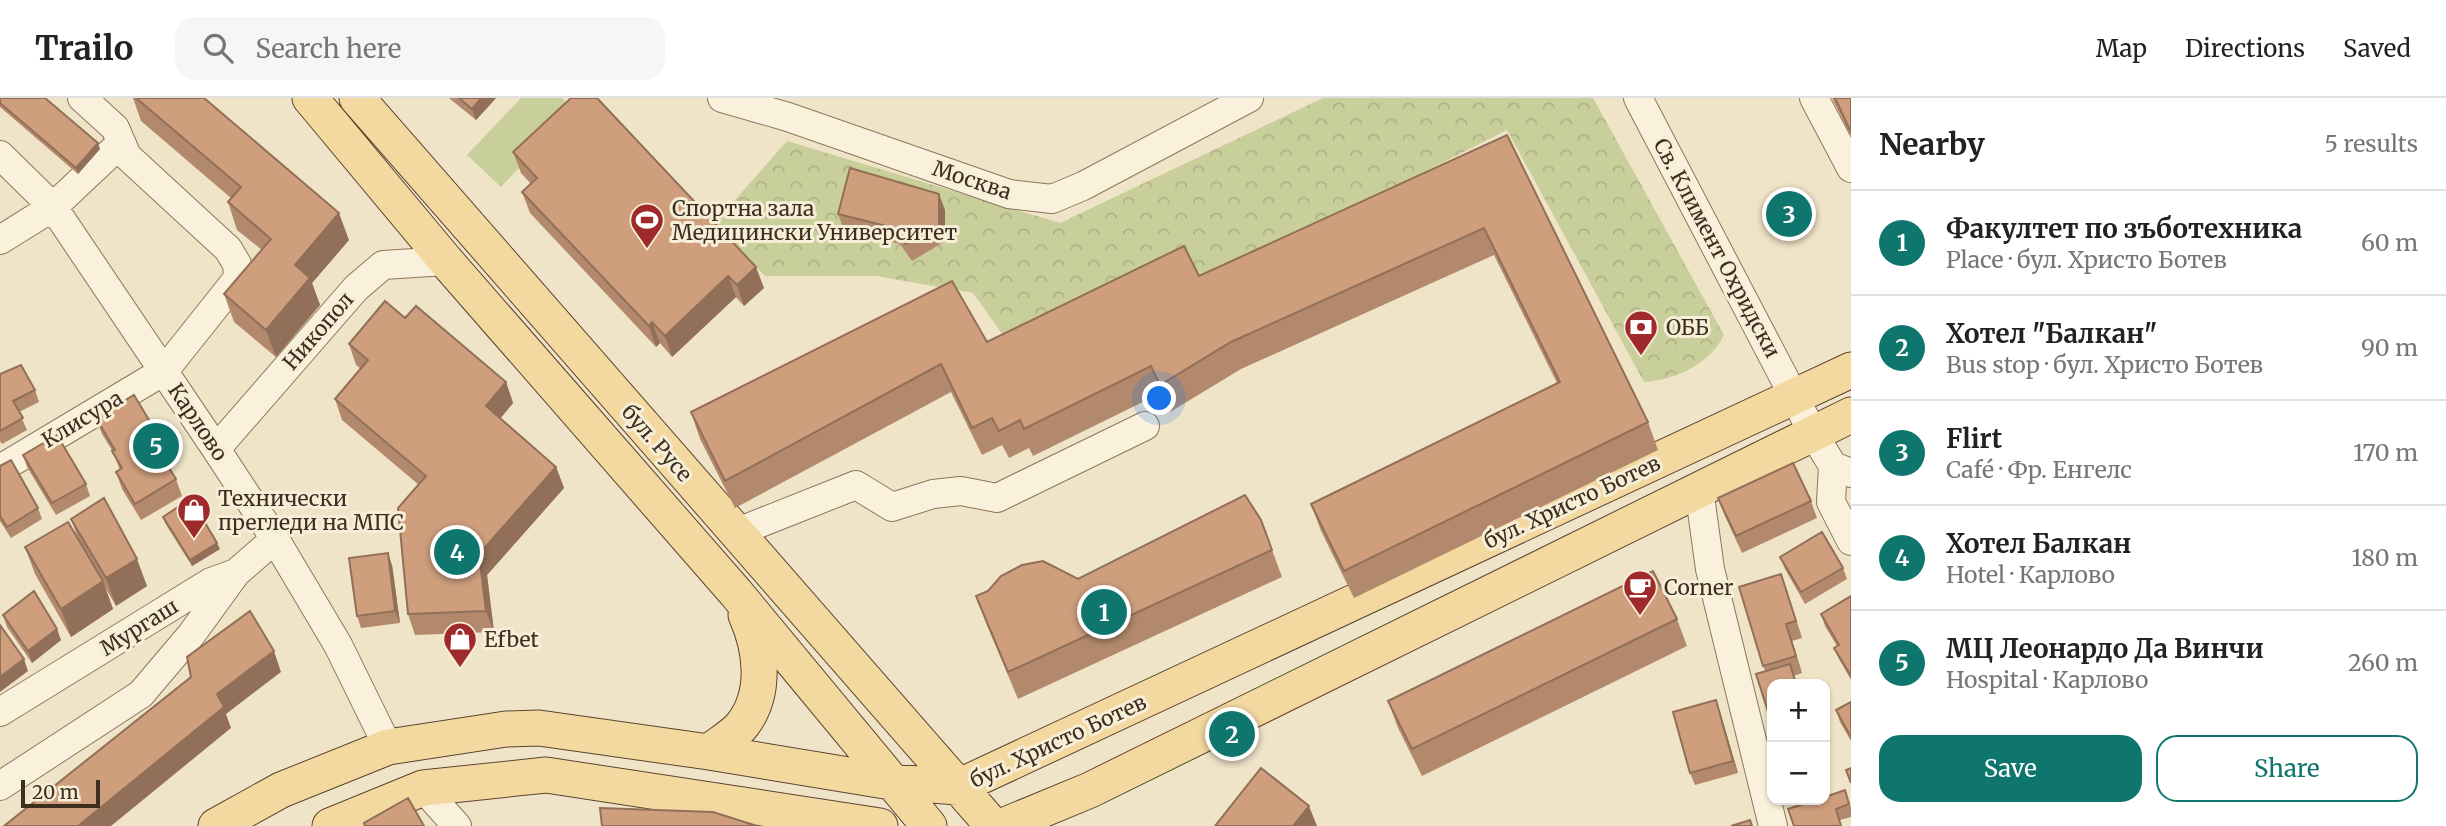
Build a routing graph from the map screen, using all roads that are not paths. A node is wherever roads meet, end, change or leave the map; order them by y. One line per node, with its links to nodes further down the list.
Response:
1 (82, 98): 9 (street)
2 (310, 98): 14 (main road, бул. Русе)
3 (357, 98): 25 (main road, бул. Русе)
4 (722, 98): 8 (street, Москва)
5 (1638, 98): 17 (street, Св. Климент Охридски)
6 (1814, 98): 11 (street)
7 (1241, 100): 8 (street, Москва)
8 (797, 107)
9 (121, 143): 12 (street); 16 (street)
10 (0, 155): 12 (street, Карлово)
11 (1851, 168)
12 (53, 206): 13 (street); 16 (street, Карлово)
13 (0, 240)
14 (446, 261): 21 (street, Никопол); 29 (main road, бул. Русе)
15 (1851, 370): 17 (main road, бул. Христо Ботев)
16 (164, 371): 21 (street, Карлово); 22 (street, Клисура)
17 (1796, 398): 20 (street, Св. Климент Охридски); 35 (main road, бул. Христо Ботев)
18 (1851, 415): 20 (main road, бул. Христо Ботев)
19 (1145, 426): 25 (street)
20 (1814, 435): 23 (street, Св. Климент Охридски); 24 (main road, бул. Христо Ботев)
21 (216, 449): 26 (street, Карлово)
22 (0, 469)
23 (1842, 470): 27 (street)
24 (1699, 489): 37 (main road, бул. Христо Ботев); 46 (street)
25 (735, 533): 35 (main road, бул. Русе)
26 (275, 539): 28 (street, Мургаш); 31 (street, Карлово)
27 (1851, 541)
28 (236, 573): 30 (street, Мургаш); 34 (street)
29 (736, 593): 32 (main road); 33 (main road, бул. Русе)
30 (0, 712)
31 (388, 747): 32 (main road, бул. Христо Ботев); 38 (main road, бул. Христо Ботев)
32 (709, 752): 33 (main road, бул. Христо Ботев)
33 (891, 782): 35 (main road, бул. Христо Ботев); 42 (main road, бул. Русе)
34 (0, 786)
35 (958, 787): 43 (main road, бул. Русе)
36 (423, 788): 39 (main road); 40 (street); 41 (main road)
37 (1090, 790): 44 (main road, бул. Христо Ботев); 45 (main road)
38 (216, 826)
39 (330, 826)
40 (457, 826)
41 (880, 826)
42 (929, 826)
43 (993, 826)
44 (1003, 826)
45 (1059, 826)
46 (1773, 826)

